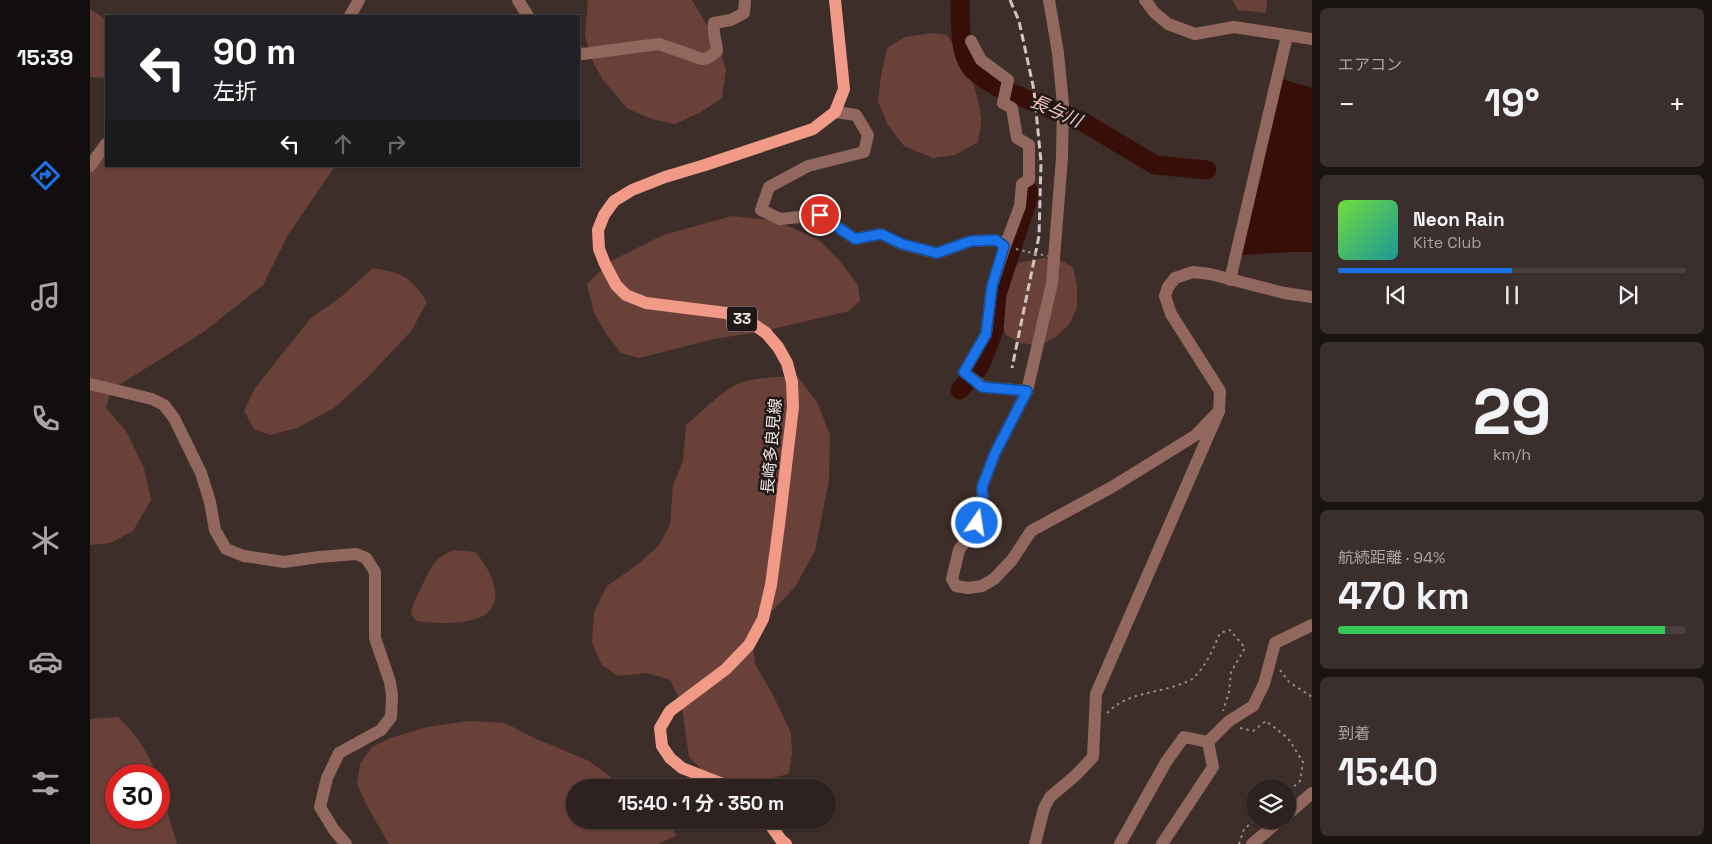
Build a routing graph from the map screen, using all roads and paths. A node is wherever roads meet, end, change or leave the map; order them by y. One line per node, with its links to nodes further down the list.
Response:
1 (359, 0): 7 (street)
2 (518, 0): 8 (street)
3 (745, 0): 12 (street)
4 (835, 0): 13 (main road)
5 (1049, 0): 22 (street)
6 (1145, 0): 9 (street)
7 (351, 15)
8 (527, 15)
9 (1287, 36): 10 (street); 19 (street)
10 (1312, 39)
11 (971, 41): 16 (street)
12 (580, 53)
13 (835, 112): 16 (street); 31 (main road, 長崎多良見線 / 33)
14 (105, 145): 15 (street)
15 (90, 166)
16 (1004, 246): 22 (street)
17 (1020, 250): 18 (path, bridge)
18 (1048, 256)
19 (1230, 280): 20 (street); 23 (street)
20 (1312, 298)
21 (90, 384): 38 (street)
22 (1027, 391): 23 (street)
23 (1220, 411): 28 (street)
24 (1312, 625): 30 (street)
25 (1277, 675): 26 (path)
26 (1312, 698)
27 (1221, 717): 28 (path)
28 (1094, 725): 40 (street)
29 (1239, 728): 32 (path)
30 (1208, 742): 41 (street); 42 (street)
31 (710, 779)
32 (1296, 785)
33 (1312, 793): 34 (street)
34 (1296, 807)
35 (1246, 827): 43 (path)
36 (773, 829): 39 (main road)
37 (1270, 829): 44 (street)
38 (346, 844)
39 (786, 844)
40 (1035, 844)
41 (1120, 844)
42 (1162, 844)
43 (1239, 844)
44 (1252, 844)

